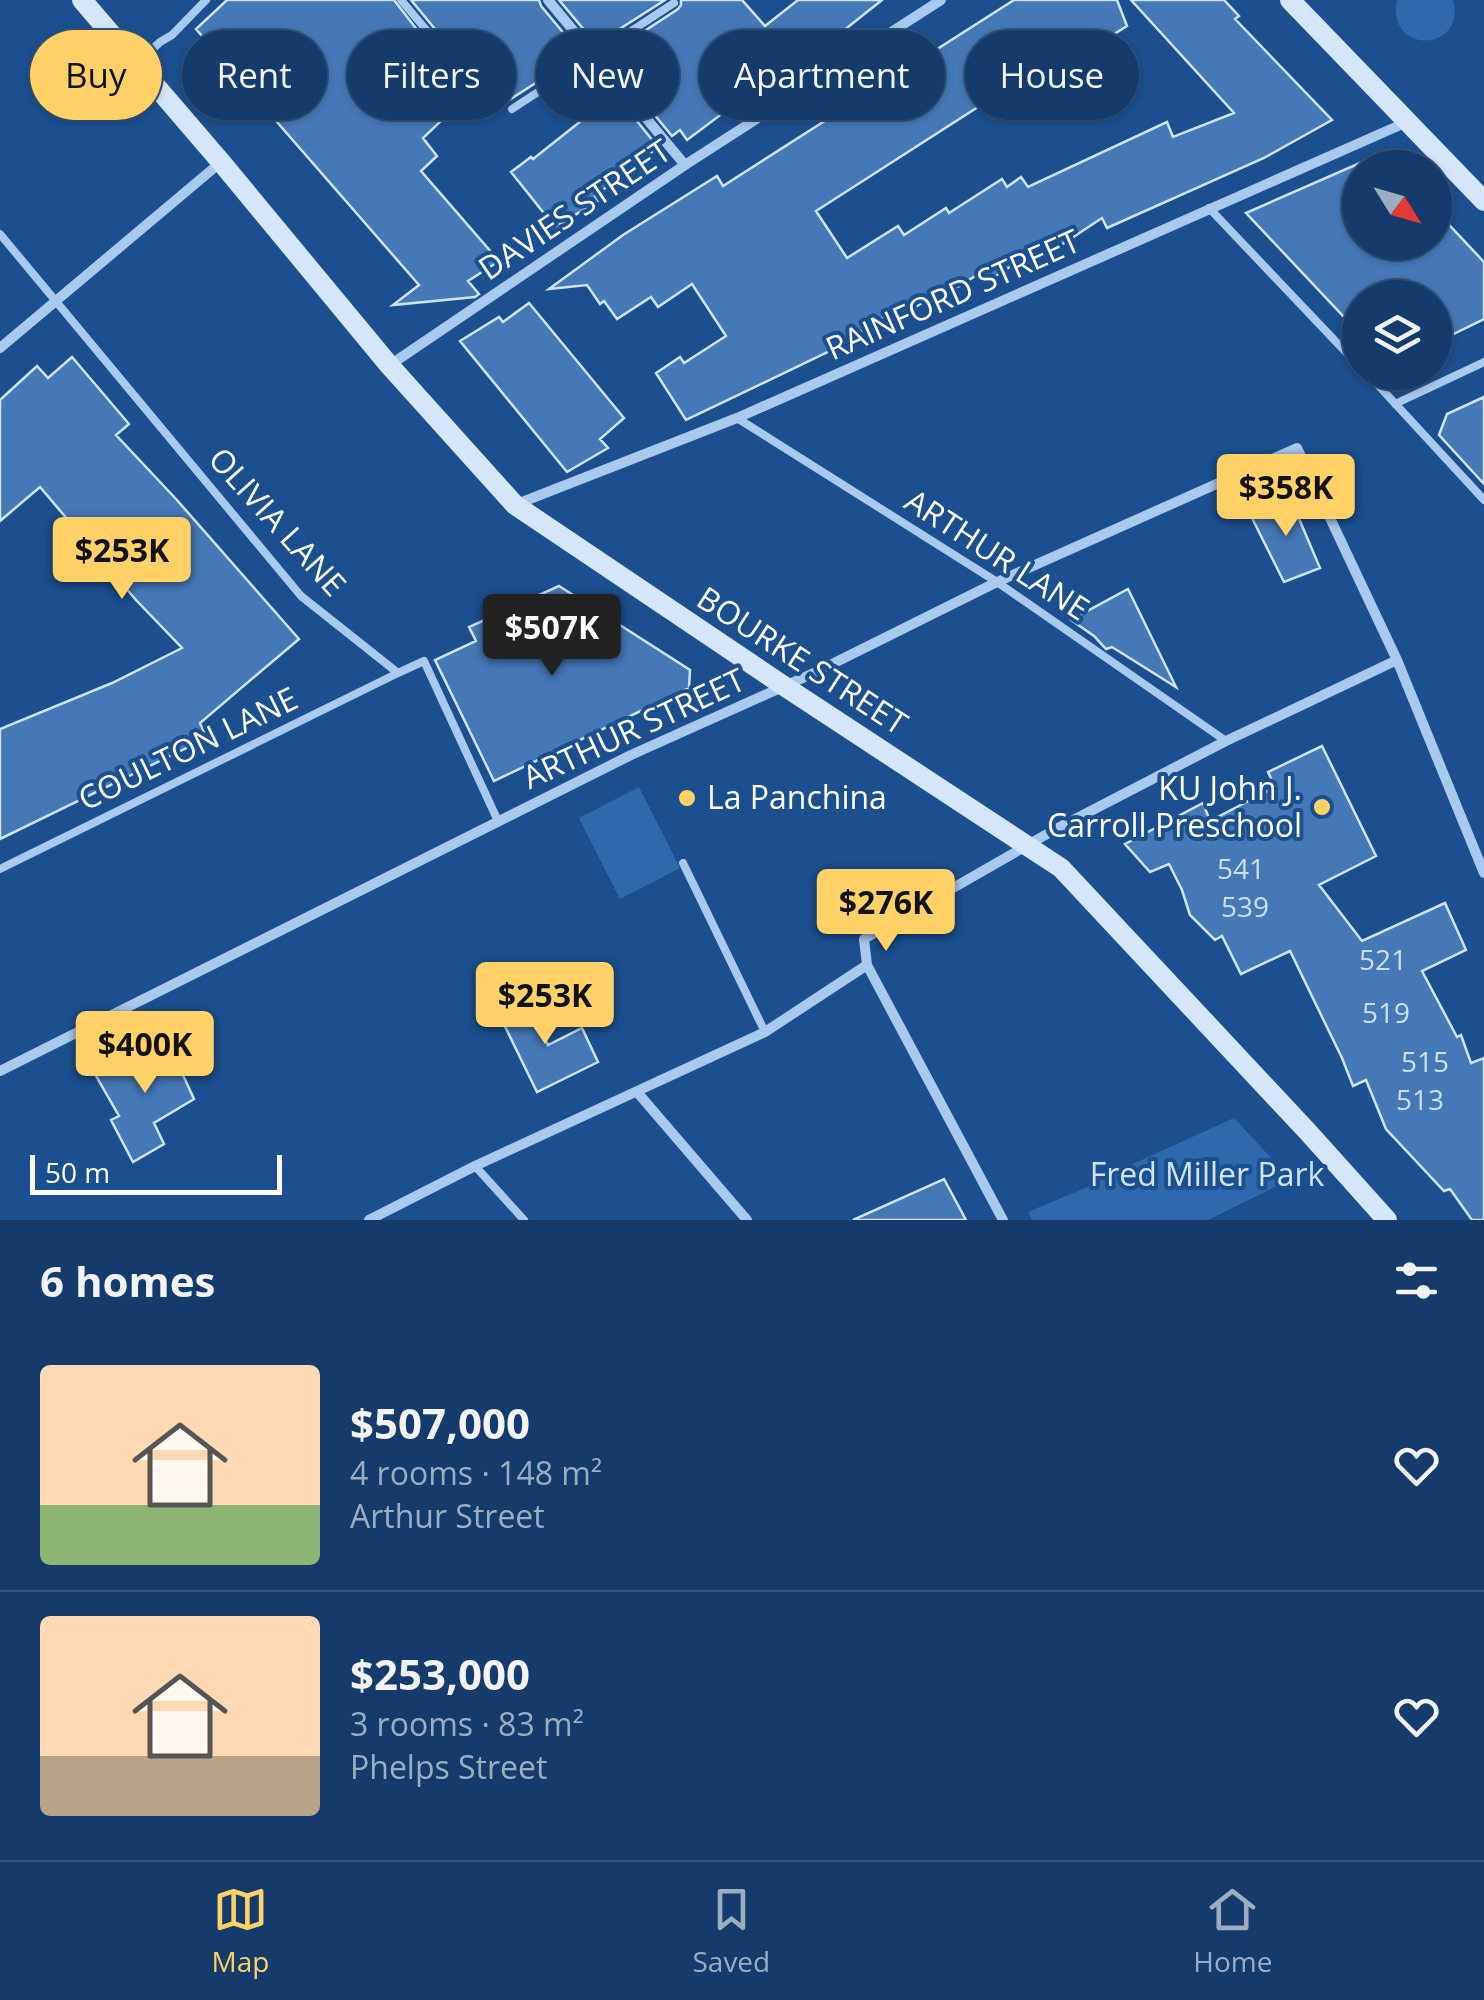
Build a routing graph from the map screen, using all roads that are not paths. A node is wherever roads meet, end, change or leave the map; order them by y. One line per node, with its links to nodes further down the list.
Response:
1 (82, 0): 8 (street, BOURKE STREET)
2 (206, 0): 12 (lane)
3 (401, 0): 9 (lane)
4 (548, 0): 10 (street)
5 (941, 0): 17 (street, DAVIES STREET)
6 (1290, 0): 15 (street)
7 (674, 3): 11 (lane)
8 (108, 30)
9 (426, 30)
10 (573, 30)
11 (632, 30)
12 (162, 41)
13 (162, 93): 16 (street, BOURKE STREET)
14 (648, 120): 17 (street)
15 (1408, 122): 18 (street); 19 (street, RAINFORD STREET)
16 (220, 162): 21 (street); 25 (street, BOURKE STREET)
17 (685, 165): 25 (street, DAVIES STREET)
18 (1484, 201)
19 (1209, 208): 23 (lane); 28 (street, RAINFORD STREET)
20 (0, 234): 21 (lane, OLIVIA LANE)
21 (56, 300): 22 (street); 33 (lane, OLIVIA LANE)
22 (0, 348)
23 (1342, 348)
24 (1484, 362): 27 (lane)
25 (389, 365): 30 (street, BOURKE STREET)
26 (1382, 390): 27 (lane)
27 (1395, 404): 29 (lane)
28 (737, 418): 30 (street, RAINFORD STREET); 31 (lane, ARTHUR LANE)
29 (1484, 500)
30 (515, 506): 34 (street, BOURKE STREET)
31 (996, 582): 32 (street, ARTHUR STREET); 34 (street, ARTHUR STREET); 35 (lane, ARTHUR LANE)
32 (1397, 660): 35 (street); 40 (street)
33 (398, 673): 36 (lane, OLIVIA LANE); 39 (lane, COULTON LANE)
34 (784, 686): 36 (street, ARTHUR STREET); 37 (street, BOURKE STREET)
35 (1226, 740): 37 (street)
36 (498, 821): 43 (street, ARTHUR STREET)
37 (1028, 845): 41 (street); 50 (street, BOURKE STREET)
38 (684, 863): 42 (lane)
39 (0, 870)
40 (1484, 873)
41 (867, 966): 42 (street); 49 (street)
42 (765, 1032): 44 (street)
43 (0, 1071)
44 (637, 1092): 45 (street); 48 (street)
45 (475, 1166): 46 (street); 47 (lane)
46 (370, 1220)
47 (524, 1220)
48 (747, 1220)
49 (1002, 1220)
50 (1387, 1220)

